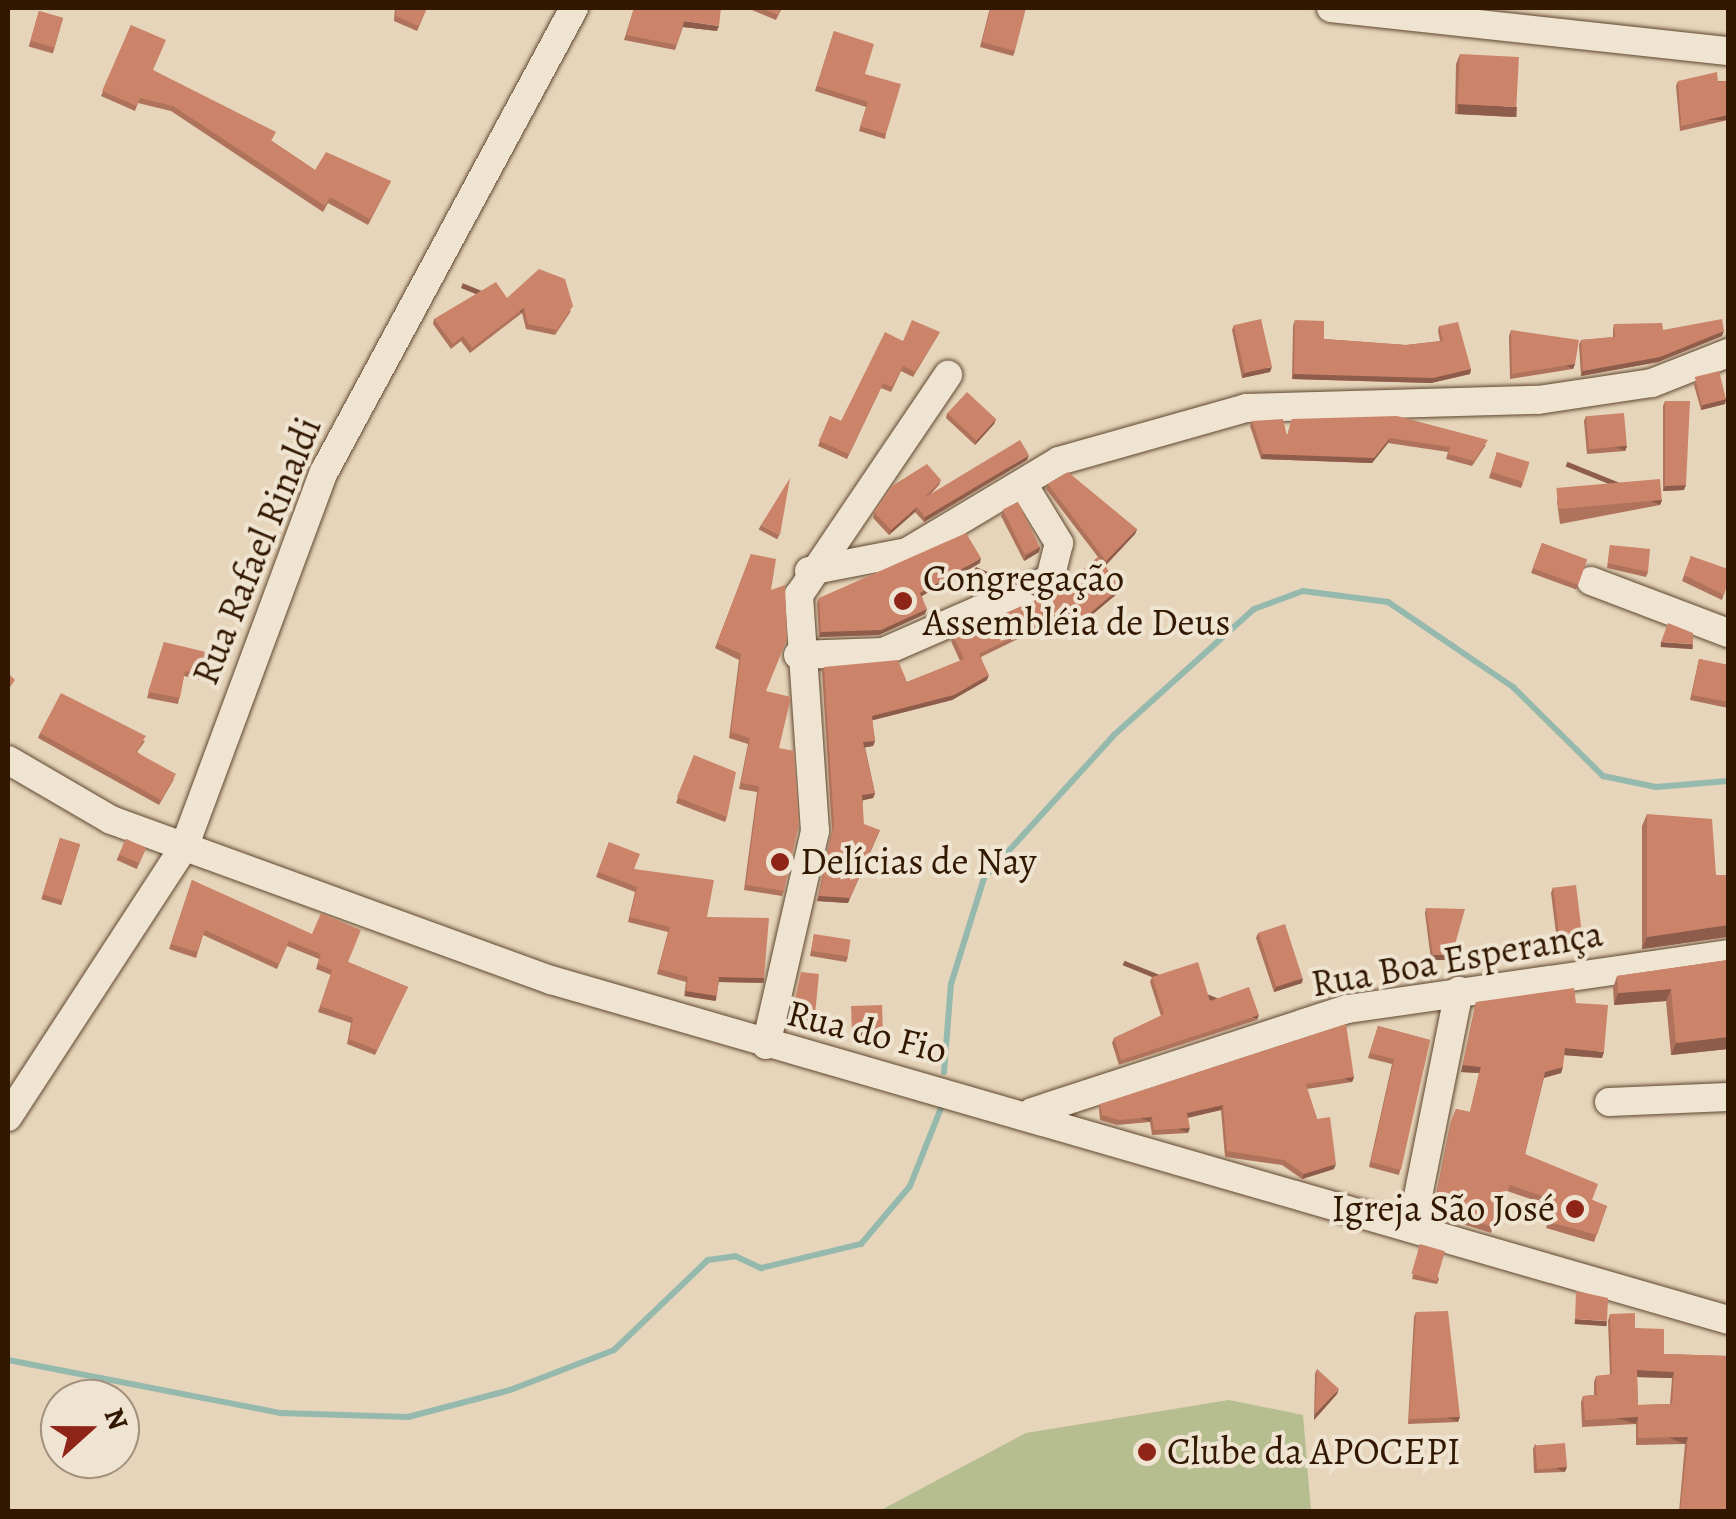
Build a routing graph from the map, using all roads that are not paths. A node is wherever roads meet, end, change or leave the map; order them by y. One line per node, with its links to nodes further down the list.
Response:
1 (574, 8): 12 (street, Rua Rafael Rinaldi)
2 (1331, 8): 3 (street)
3 (1728, 50)
4 (1728, 353): 6 (street)
5 (948, 375): 7 (street)
6 (1023, 484): 7 (street); 10 (street)
7 (809, 571): 10 (street)
8 (1591, 581): 9 (street)
9 (1728, 633)
10 (798, 655): 15 (street)
11 (8, 760): 12 (street, Rua do Fio)
12 (185, 846): 15 (street, Rua do Fio); 19 (street, Rua Rafael Rinaldi)
13 (1728, 954): 14 (street, Rua Boa Esperança)
14 (1459, 991): 18 (street, Rua Boa Esperança); 20 (street)
15 (766, 1045): 18 (street, Rua do Fio)
16 (1728, 1097): 17 (street)
17 (1609, 1102)
18 (1032, 1112): 20 (street, Rua do Fio)
19 (8, 1117)
20 (1412, 1226): 21 (street, Rua do Fio)
21 (1728, 1320)

